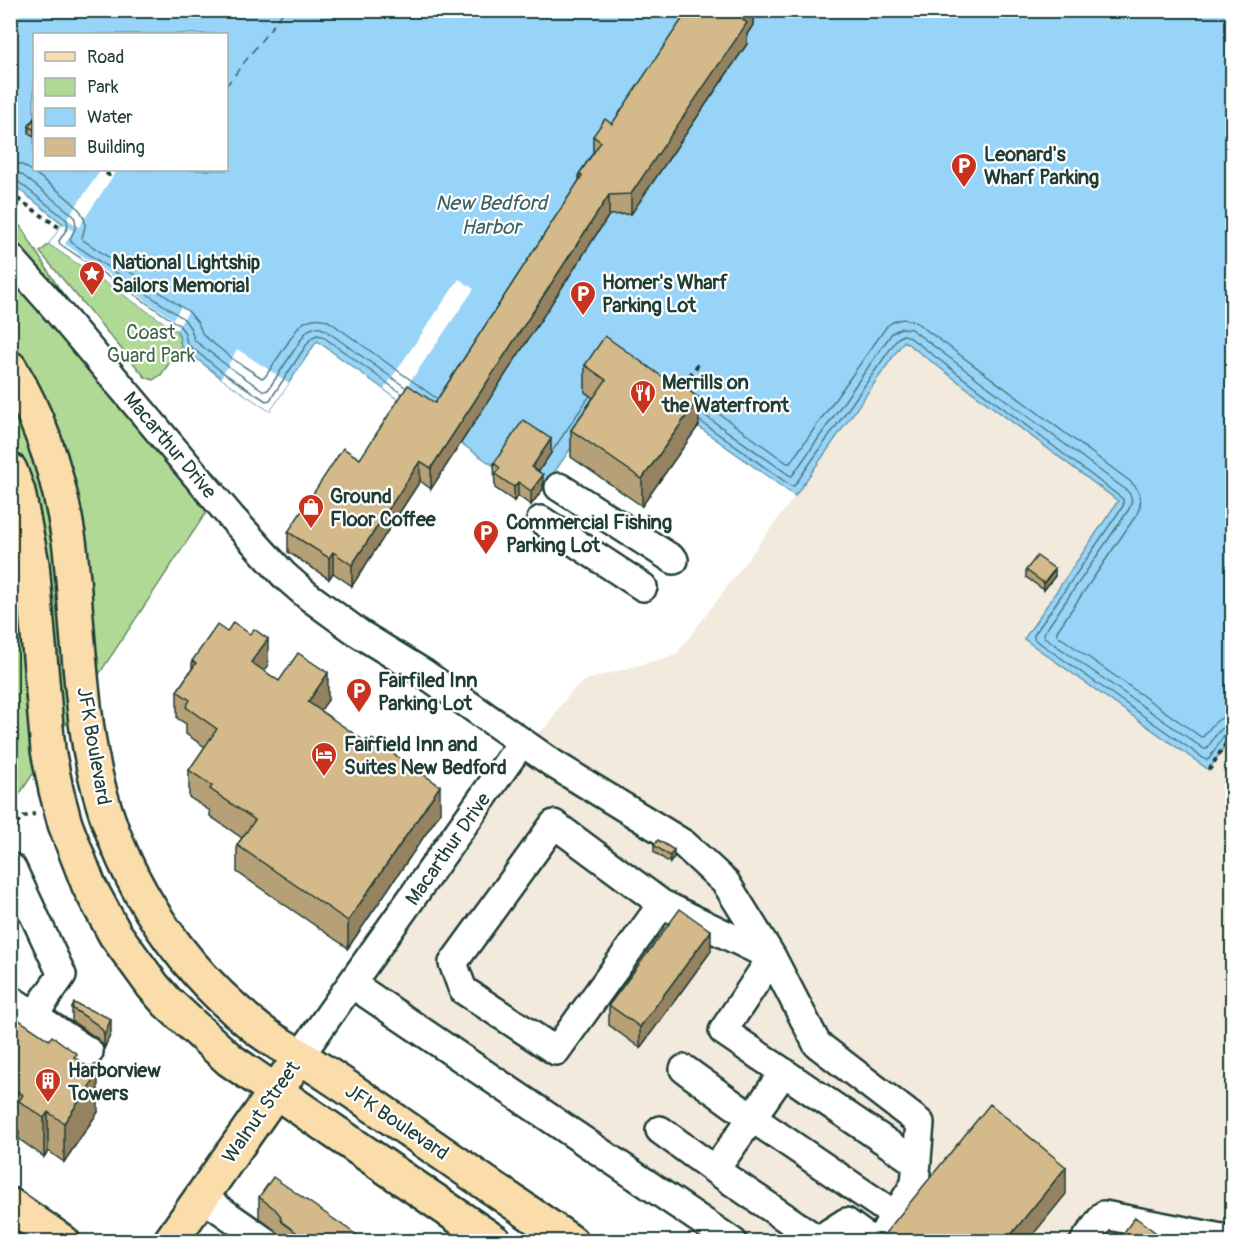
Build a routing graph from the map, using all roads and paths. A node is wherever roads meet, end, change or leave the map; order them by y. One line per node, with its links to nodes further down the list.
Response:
1 (18, 199): 2 (path)
2 (60, 228)
3 (10, 257): 13 (street, Macarthur Drive)
4 (700, 362): 6 (path)
5 (10, 368): 24 (main road, JFK Boulevard)
6 (675, 395)
7 (10, 470): 27 (main road, JFK Boulevard)
8 (559, 487): 10 (street)
9 (541, 520): 11 (street)
10 (674, 560)
11 (643, 588)
12 (1233, 734): 14 (path)
13 (522, 742): 19 (street); 20 (street, Macarthur Drive)
14 (1209, 770)
15 (35, 814): 16 (path)
16 (10, 840)
17 (10, 867): 22 (street)
18 (662, 904): 18 (street); 19 (street)
19 (772, 957): 26 (street); 30 (street)
20 (352, 984): 24 (street, Walnut Street); 40 (street)
21 (10, 999): 22 (street)
22 (34, 1015): 23 (street)
23 (89, 1052)
24 (300, 1056): 27 (main road, Walnut Street); 39 (main road, JFK Boulevard)
25 (684, 1069): 28 (street)
26 (784, 1072): 28 (street); 30 (street)
27 (275, 1092): 32 (main road, Walnut Street); 38 (main road, JFK Boulevard)
28 (752, 1118): 31 (street); 34 (street)
29 (660, 1130): 31 (street)
30 (917, 1163): 34 (street)
31 (715, 1170): 41 (street)
32 (202, 1197): 36 (main road, Walnut Street); 37 (street)
33 (10, 1205): 35 (main road)
34 (896, 1215): 42 (street)
35 (63, 1242)
36 (170, 1242)
37 (266, 1242)
38 (495, 1242)
39 (571, 1242)
40 (733, 1242)
41 (873, 1242)
42 (878, 1242)
43 (1084, 1242): 44 (street)
44 (1232, 1242)

